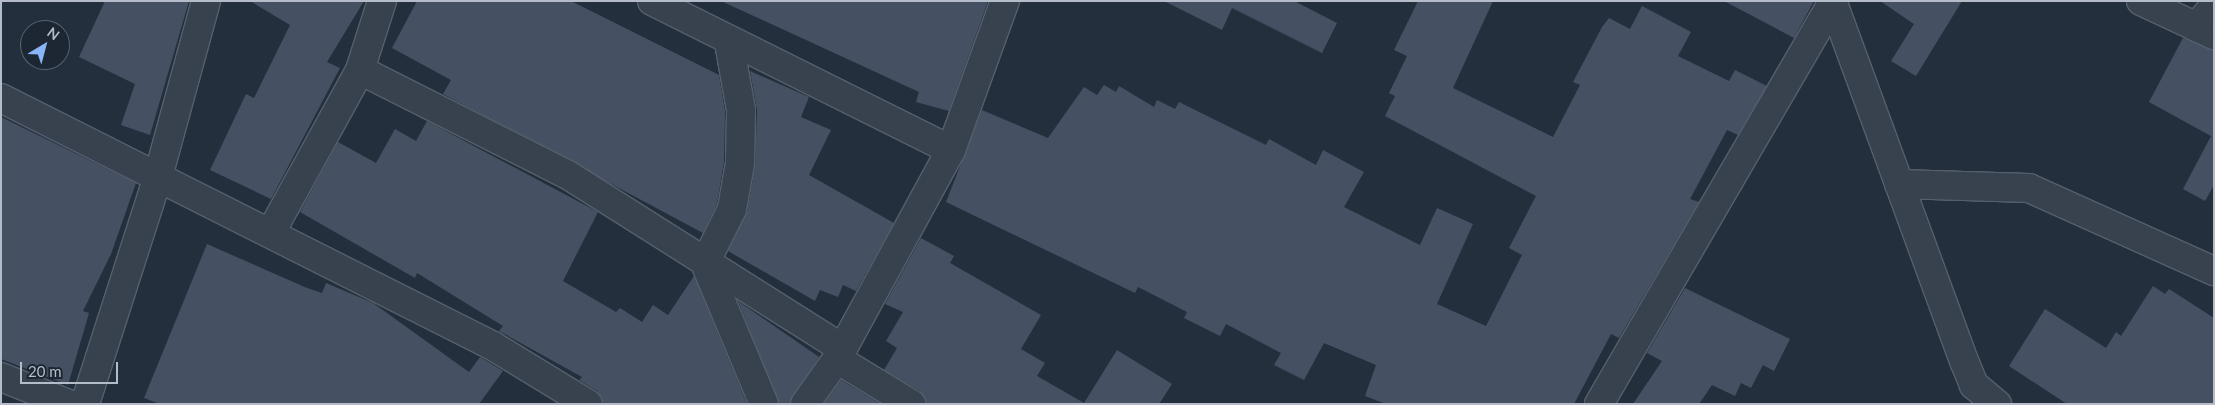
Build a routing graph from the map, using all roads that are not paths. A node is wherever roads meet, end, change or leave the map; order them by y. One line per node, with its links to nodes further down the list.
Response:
1 (206, 1): 13 (street)
2 (382, 1): 10 (street)
3 (652, 1): 9 (street)
4 (1005, 1): 12 (street)
5 (2141, 1): 8 (street)
6 (1833, 2): 14 (street); 27 (street)
7 (2214, 6): 8 (street)
8 (2205, 31)
9 (729, 43): 12 (street); 16 (street)
10 (360, 70): 15 (street); 16 (street)
11 (1, 98): 13 (street)
12 (951, 150): 18 (street)
13 (159, 173): 15 (street); 22 (street)
14 (1899, 184): 17 (street); 20 (street)
15 (271, 232): 23 (street)
16 (705, 263): 18 (street); 24 (street)
17 (2214, 271)
18 (840, 354): 25 (street); 26 (street)
19 (1, 377): 21 (street)
20 (1970, 395): 28 (street)
21 (69, 404)
22 (85, 404)
23 (588, 404)
24 (764, 404)
25 (805, 404)
26 (911, 404)
27 (1599, 404)
28 (1996, 404)

